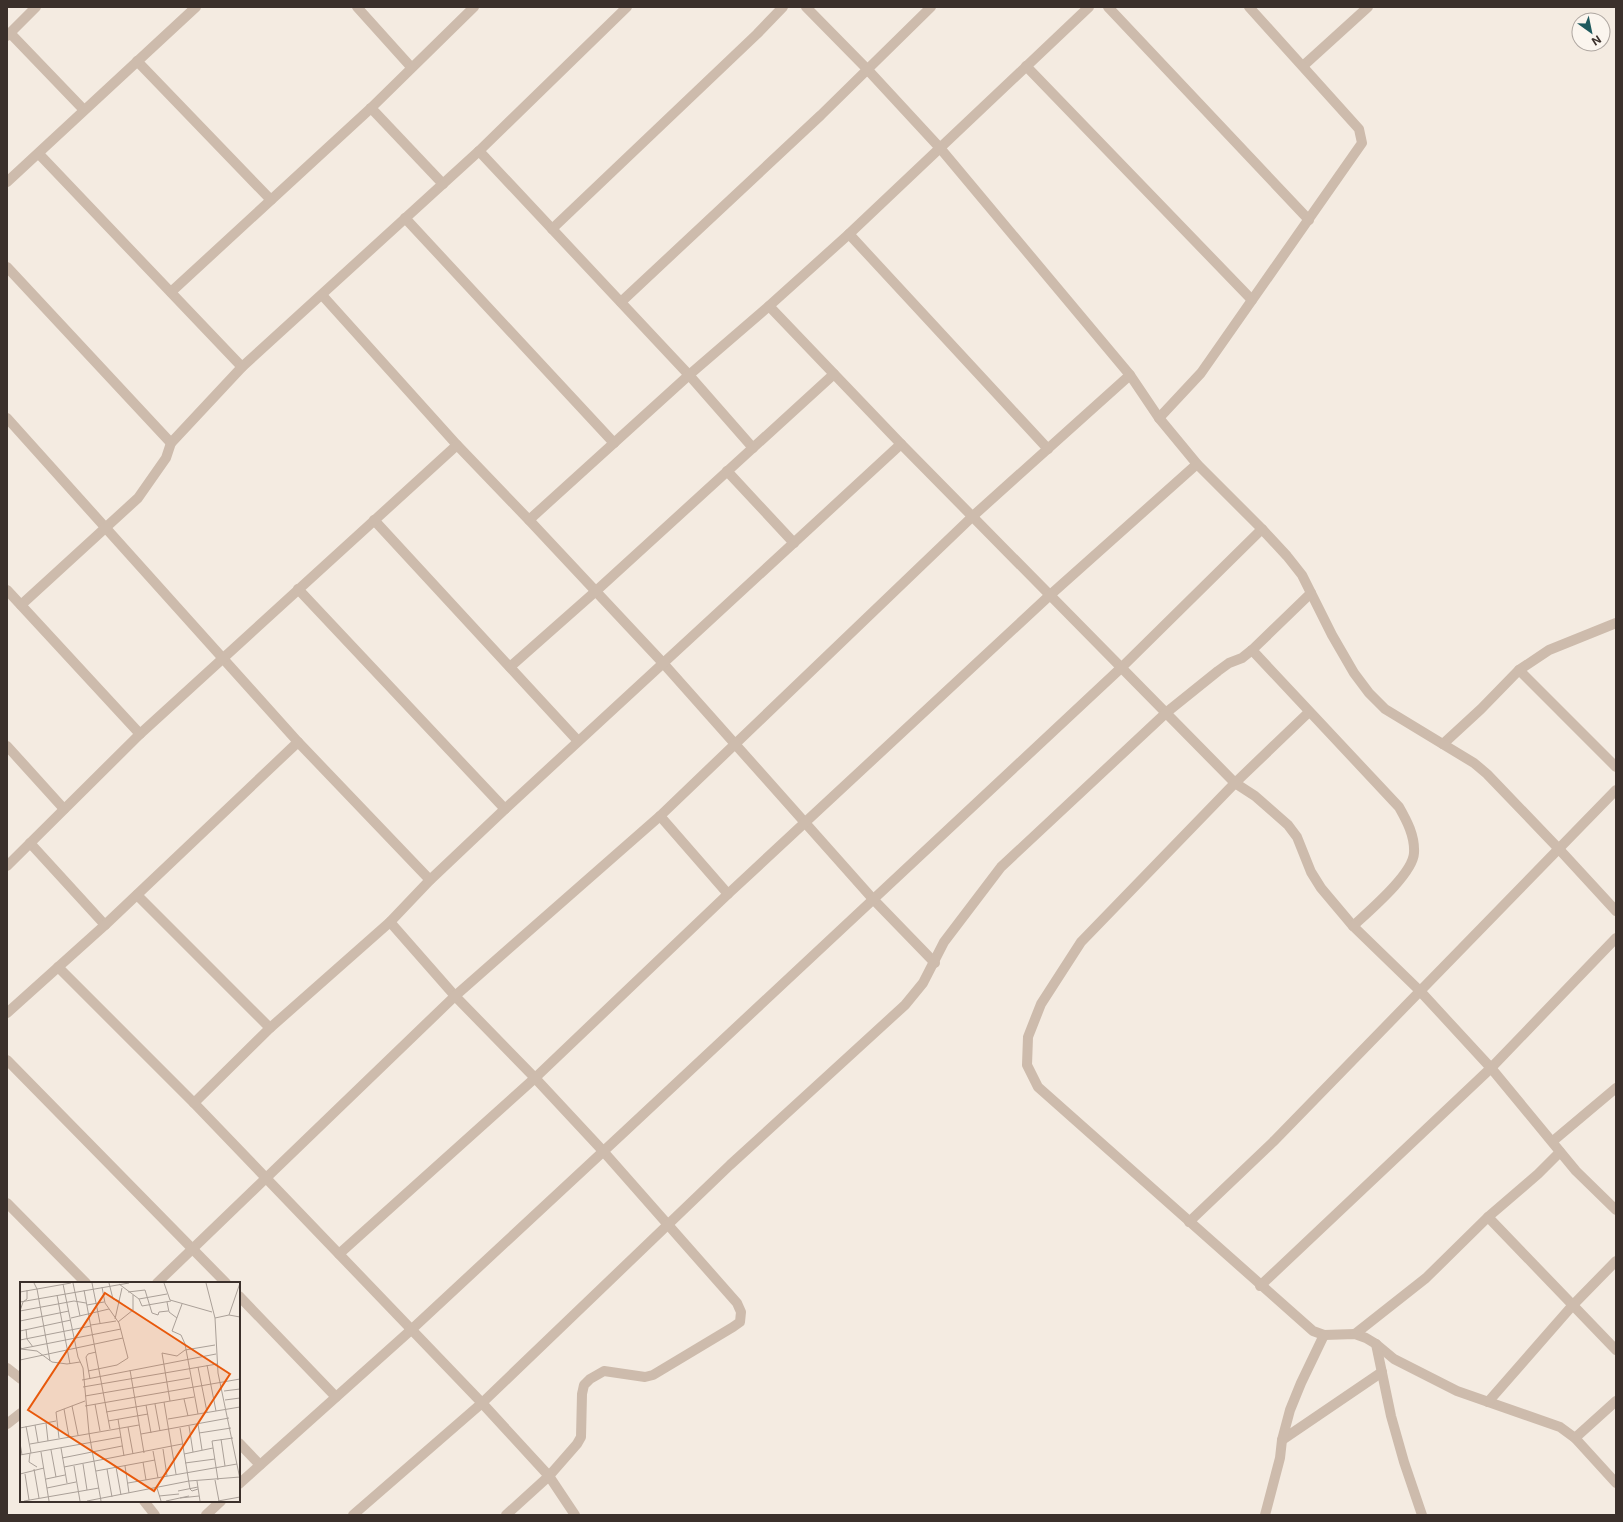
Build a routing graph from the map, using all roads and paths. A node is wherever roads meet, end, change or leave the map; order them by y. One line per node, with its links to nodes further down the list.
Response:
1 (36, 7): 13 (street)
2 (196, 7): 14 (street)
3 (357, 7): 17 (street)
4 (474, 7): 17 (street)
5 (627, 7): 22 (street)
6 (783, 7): 29 (street)
7 (806, 7): 18 (street)
8 (931, 7): 18 (street)
9 (1089, 7): 15 (street)
10 (1108, 7): 28 (street)
11 (1249, 7): 16 (street)
12 (1368, 7): 16 (street)
13 (8, 34): 20 (street)
14 (137, 61): 20 (street); 26 (street)
15 (1026, 66): 21 (street); 34 (street)
16 (1303, 66): 28 (street)
17 (411, 67): 19 (street)
18 (867, 69): 21 (street); 35 (street)
19 (371, 108): 25 (street); 26 (street)
20 (84, 110): 23 (street)
21 (940, 148): 30 (street); 40 (street)
22 (479, 151): 25 (street); 29 (street)
23 (39, 154): 24 (street); 32 (street)
24 (7, 182)
25 (443, 184): 27 (street)
26 (271, 200): 32 (street)
27 (405, 218): 33 (street); 44 (street)
28 (1309, 220): 34 (street)
29 (552, 229): 35 (street)
30 (849, 234): 36 (street); 48 (street)
31 (7, 267): 43 (street)
32 (171, 292): 37 (street)
33 (322, 295): 37 (street); 46 (street)
34 (1252, 300): 42 (street)
35 (621, 302): 39 (street)
36 (769, 306): 38 (street); 39 (street)
37 (242, 367): 43 (street)
38 (834, 374): 45 (street); 47 (street)
39 (689, 375): 44 (street); 47 (street)
40 (1130, 375): 42 (street); 48 (street)
41 (7, 418): 54 (street)
42 (1160, 418): 49 (street)
43 (171, 443): 54 (street)
44 (614, 443): 53 (street)
45 (901, 444): 51 (street); 56 (street)
46 (457, 445): 52 (street); 53 (street)
47 (753, 448): 50 (street)
48 (1048, 449): 51 (street)
49 (1197, 464): 55 (street); 61 (street)
50 (727, 471): 56 (street); 59 (street)
51 (973, 516): 61 (street); 76 (street)
52 (374, 520): 57 (street); 67 (street)
53 (529, 520): 59 (street)
54 (105, 528): 62 (street); 65 (street)
55 (1262, 529): 60 (street); 68 (street)
56 (794, 543): 66 (street)
57 (298, 589): 65 (street); 81 (street)
58 (7, 590): 62 (street)
59 (596, 591): 66 (street); 67 (street)
60 (1311, 593): 64 (street); 75 (street)
61 (1049, 596): 68 (street); 84 (street)
62 (21, 605): 72 (street)
63 (1616, 623): 69 (street)
64 (1252, 650): 70 (street); 71 (street)
65 (222, 658): 72 (street); 74 (street)
66 (663, 663): 73 (street); 76 (street)
67 (510, 666): 73 (street)
68 (1122, 666): 70 (street); 91 (street)
69 (1519, 670): 75 (street); 78 (street)
70 (1167, 712): 79 (street); 97 (street)
71 (1309, 712): 79 (street); 95 (street)
72 (140, 734): 82 (street)
73 (578, 741): 81 (street)
74 (298, 742): 88 (street); 90 (street)
75 (1443, 744): 86 (street)
76 (735, 745): 83 (street); 84 (street)
77 (7, 746): 82 (street)
78 (1616, 767)
79 (1235, 783): 95 (street); 115 (street)
80 (1616, 790): 86 (street)
81 (505, 808): 88 (street)
82 (64, 809): 85 (street)
83 (660, 816): 89 (street); 100 (street)
84 (804, 823): 89 (street); 91 (street)
85 (30, 843): 87 (street); 94 (street)
86 (1558, 848): 92 (street); 99 (street)
87 (7, 866)
88 (430, 880): 93 (street)
89 (728, 894): 105 (street)
90 (137, 895): 94 (street); 102 (street)
91 (872, 898): 97 (street); 109 (street)
92 (1616, 911)
93 (390, 922): 100 (street); 102 (street)
94 (106, 925): 98 (street)
95 (1353, 926): 99 (street)
96 (1616, 938): 104 (street)
97 (935, 963): 116 (street)
98 (58, 967): 101 (street); 107 (street)
99 (1420, 991): 104 (street); 115 (street)
100 (455, 996): 105 (street); 111 (street)
101 (7, 1013)
102 (270, 1028): 107 (street)
103 (7, 1060): 117 (street)
104 (1491, 1068): 108 (street); 123 (street)
105 (535, 1078): 109 (street); 118 (street)
106 (1616, 1088): 108 (street)
107 (194, 1103): 111 (street)
108 (1553, 1141): 110 (street)
109 (602, 1152): 116 (street); 126 (street)
110 (1560, 1152): 113 (street); 114 (street)
111 (265, 1178): 117 (street); 118 (street)
112 (7, 1203): 120 (street)
113 (1616, 1210)
114 (1488, 1218): 125 (street); 127 (street)
115 (1189, 1222): 123 (street)
116 (668, 1224): 137 (street); 144 (street)
117 (193, 1248): 121 (street); 122 (street)
118 (339, 1254): 126 (street)
119 (1616, 1261): 125 (street)
120 (85, 1282)
121 (158, 1282)
122 (225, 1282)
123 (1260, 1286): 128 (street)
124 (240, 1297): 134 (street)
125 (1572, 1306): 130 (street); 136 (street)
126 (411, 1330): 134 (street); 137 (street)
127 (1355, 1334): 128 (street); 129 (street)
128 (1324, 1335): 141 (street)
129 (1376, 1344): 132 (street); 136 (street)
130 (1616, 1350)
131 (7, 1368): 133 (street)
132 (1382, 1372): 141 (street); 155 (street)
133 (20, 1378)
134 (336, 1397): 143 (street)
135 (1616, 1401): 140 (street)
136 (1488, 1402): 140 (street)
137 (482, 1403): 144 (street); 151 (street)
138 (20, 1414): 139 (street)
139 (7, 1424)
140 (1575, 1438): 146 (street)
141 (1282, 1440): 154 (street)
142 (240, 1444): 143 (street)
143 (260, 1465): 145 (street)
144 (548, 1476): 152 (street); 153 (street)
145 (240, 1483)
146 (1616, 1483)
147 (145, 1502): 149 (street)
148 (220, 1502): 150 (street)
149 (156, 1515)
150 (206, 1515)
151 (353, 1515)
152 (506, 1515)
153 (575, 1515)
154 (1265, 1515)
155 (1422, 1515)

